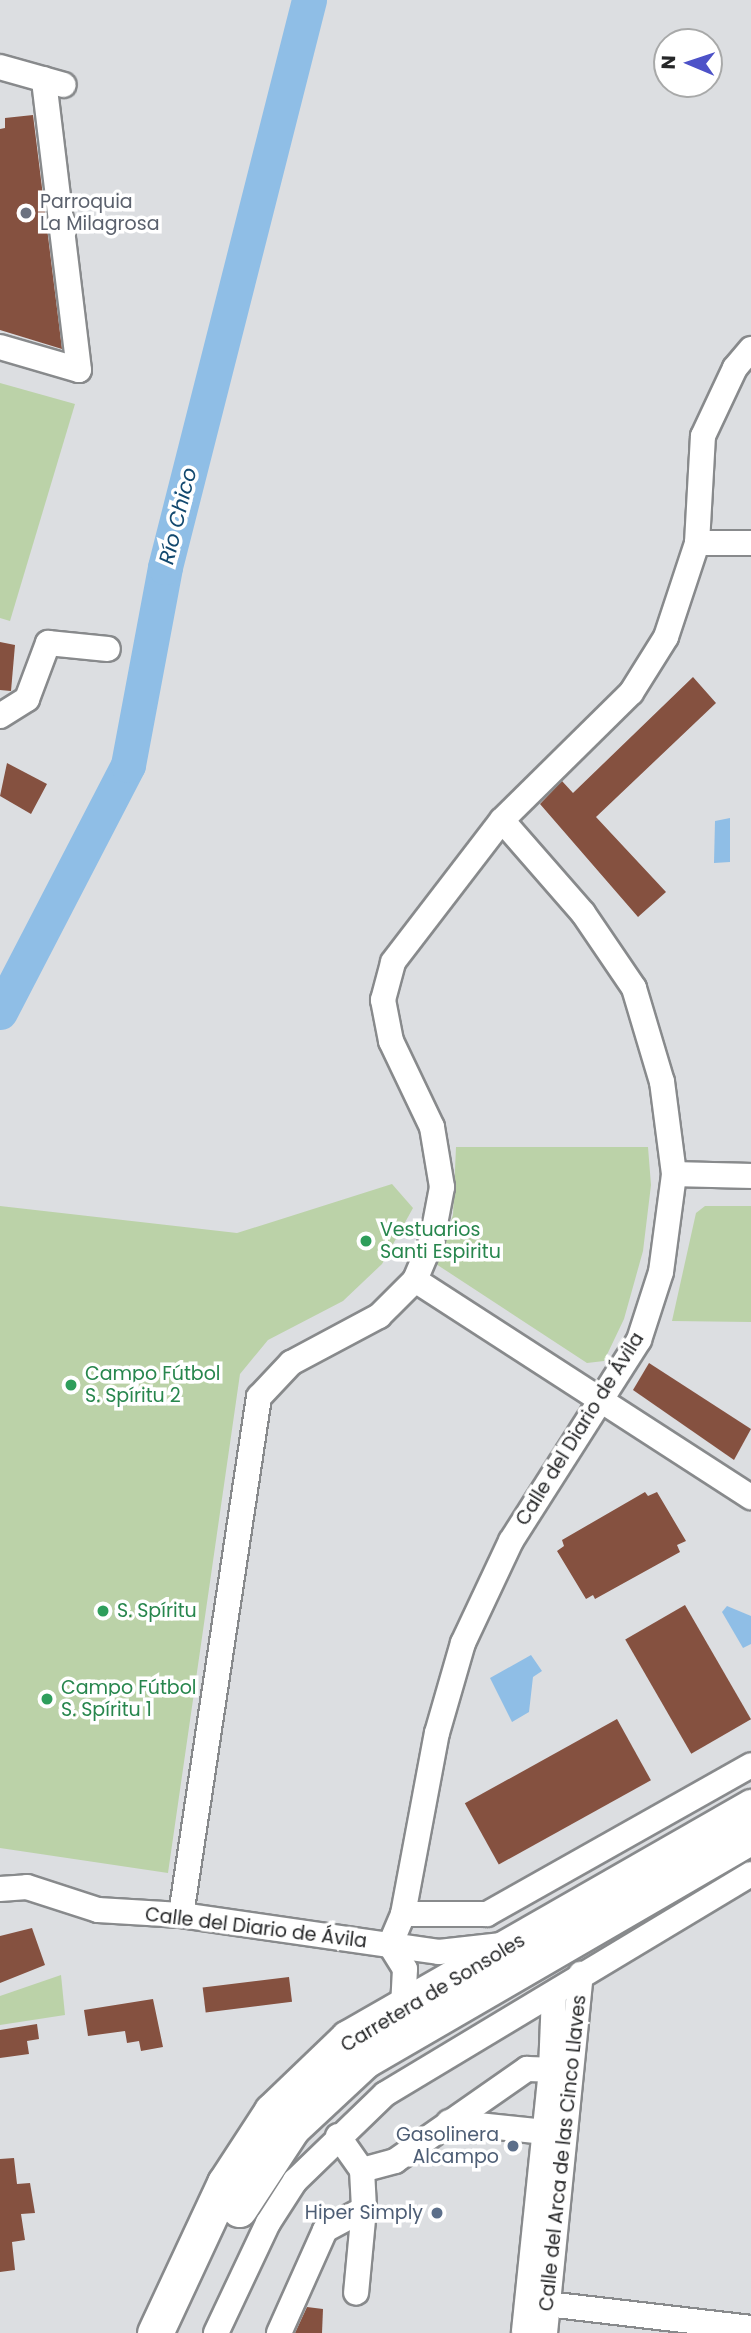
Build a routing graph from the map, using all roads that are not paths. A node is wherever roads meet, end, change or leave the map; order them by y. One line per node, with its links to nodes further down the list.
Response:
1 (0, 67): 2 (street)
2 (0, 346)
3 (751, 349): 4 (street)
4 (697, 543): 5 (street); 8 (street)
5 (751, 543)
6 (108, 649): 7 (street)
7 (0, 716)
8 (502, 820): 9 (street, Calle del Diario de Ávila); 11 (street)
9 (674, 1174): 10 (street); 12 (street, Calle del Diario de Ávila)
10 (751, 1176)
11 (415, 1280): 12 (street); 19 (street)
12 (602, 1401): 13 (street); 20 (street, Calle del Diario de Ávila)
13 (751, 1497)
14 (751, 1765): 20 (street, Carretera de Sonsoles)
15 (751, 1807): 21 (highway, Carretera de Sonsoles)
16 (751, 1836): 37 (highway, Carretera de Sonsoles)
17 (751, 1874): 23 (street)
18 (0, 1889): 19 (street, Calle del Diario de Ávila)
19 (181, 1914): 22 (street, Calle del Diario de Ávila)
20 (403, 1914): 22 (street, Calle del Diario de Ávila)
21 (517, 1943): 22 (street, Calle del Diario de Ávila); 25 (highway, Carretera de Sonsoles)
22 (390, 1945): 25 (street, Calle del Diario de Ávila)
23 (581, 1974): 24 (street); 33 (street, Calle del Arca de las Cinco Llaves)
24 (554, 1996): 26 (street); 29 (street)
25 (403, 2007): 36 (highway, Carretera de Sonsoles)
26 (551, 2070): 27 (street); 28 (street)
27 (449, 2122): 28 (street); 30 (street)
28 (545, 2132): 35 (street)
29 (338, 2136): 30 (street); 38 (street)
30 (362, 2170): 31 (street)
31 (364, 2209): 32 (street); 39 (street)
32 (356, 2293)
33 (547, 2304): 34 (street); 35 (street, Calle del Arca de las Cinco Llaves)
34 (751, 2328)
35 (534, 2332)
36 (155, 2333)
37 (182, 2333)
38 (216, 2333)
39 (279, 2333)

